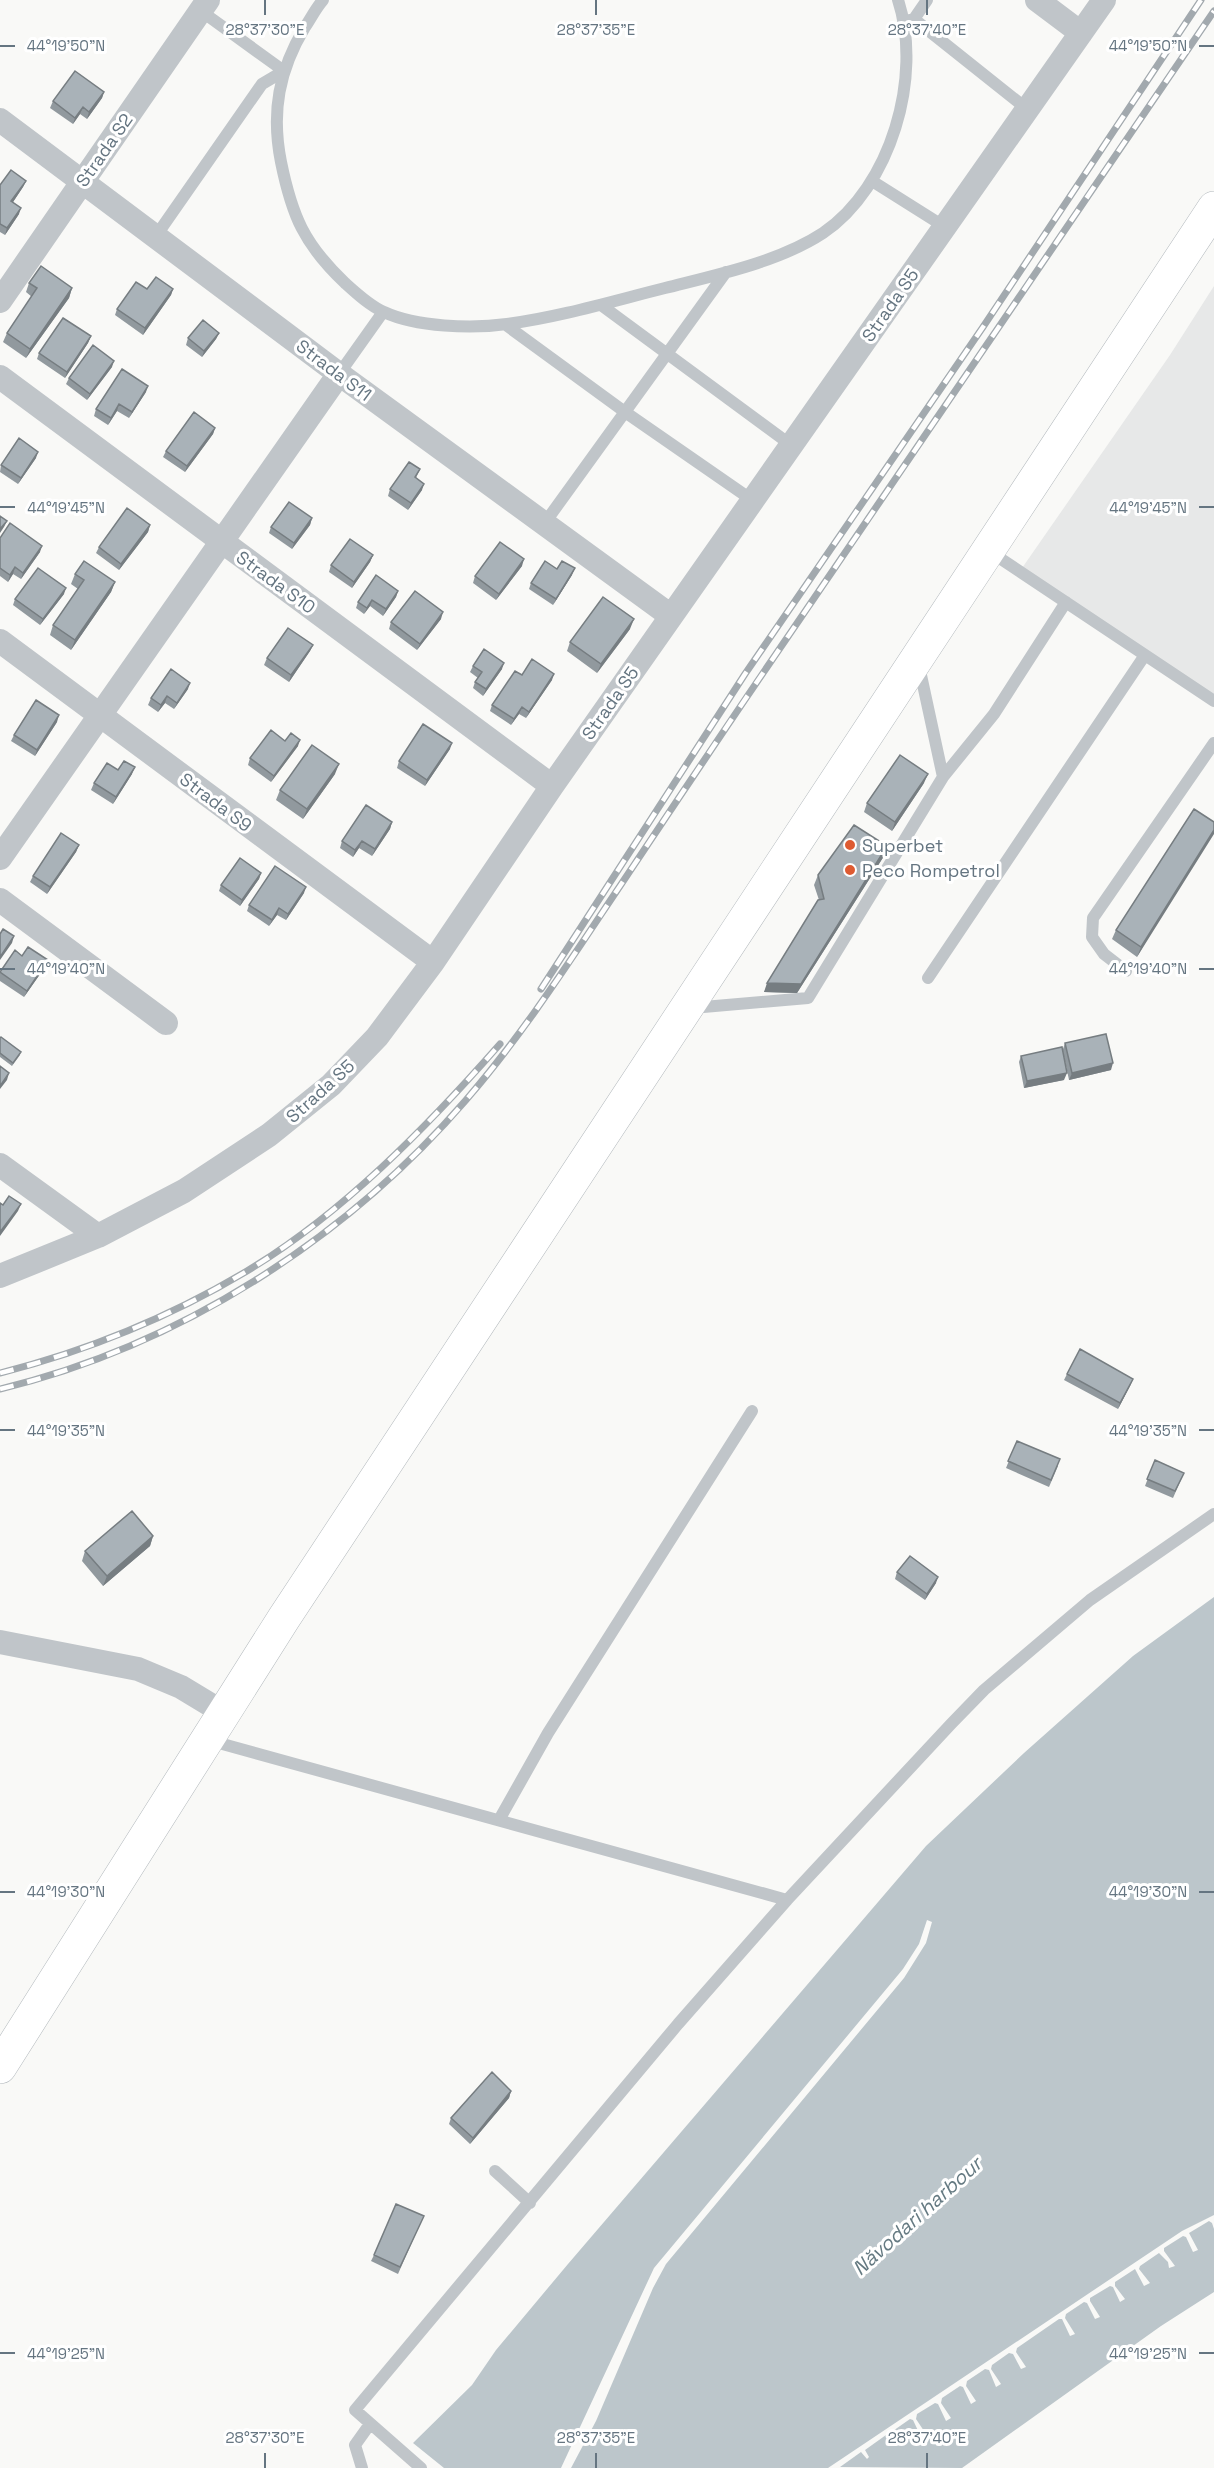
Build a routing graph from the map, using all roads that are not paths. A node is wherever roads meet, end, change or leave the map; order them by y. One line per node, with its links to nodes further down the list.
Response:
1 (323, 0): 9 (lane)
2 (898, 0): 7 (lane)
3 (927, 0): 7 (lane)
4 (1037, 0): 8 (street)
5 (1104, 0): 8 (street, Strada S5)
6 (198, 4): 9 (lane); 12 (street, Strada S2)
7 (909, 20): 10 (lane); 13 (lane)
8 (1081, 33): 10 (street, Strada S5)
9 (284, 71): 16 (lane); 20 (lane)
10 (1027, 109): 15 (street, Strada S5)
11 (0, 120): 12 (street, Strada S11)
12 (83, 181): 16 (street, Strada S11); 18 (street, Strada S2)
13 (872, 181): 15 (lane); 17 (lane)
14 (1214, 208): 30 (main road)
15 (945, 227): 26 (street, Strada S5)
16 (156, 236): 23 (street, Strada S11)
17 (726, 272): 19 (lane); 22 (lane)
18 (0, 301)
19 (601, 305): 21 (lane); 22 (lane)
20 (383, 312): 21 (lane); 23 (lane)
21 (506, 325): 25 (lane)
22 (666, 354): 25 (lane); 26 (lane)
23 (339, 374): 28 (street, Strada S11); 29 (street)
24 (0, 377): 29 (street, Strada S10)
25 (625, 412): 27 (lane); 28 (lane)
26 (791, 445): 27 (street, Strada S5)
27 (752, 500): 32 (street, Strada S5)
28 (544, 524): 32 (street, Strada S11)
29 (221, 542): 37 (street); 40 (street, Strada S10)
30 (988, 550): 31 (lane); 35 (main road)
31 (1066, 602): 34 (lane); 39 (lane)
32 (671, 616): 40 (street, Strada S5)
33 (0, 641): 37 (street, Strada S9)
34 (1145, 655): 36 (lane); 45 (lane)
35 (917, 658): 39 (lane); 46 (main road)
36 (1214, 701)
37 (100, 715): 41 (street); 43 (street, Strada S9)
38 (1214, 743): 44 (lane)
39 (944, 777): 46 (lane)
40 (552, 786): 43 (street, Strada S5)
41 (0, 858)
42 (0, 900): 47 (street)
43 (433, 963): 49 (street, Strada S5)
44 (1126, 971)
45 (928, 978)
46 (685, 1008): 54 (main road)
47 (166, 1023)
48 (0, 1165): 49 (street)
49 (98, 1236): 50 (street, Strada S5)
50 (0, 1276)
51 (752, 1411): 55 (lane)
52 (1214, 1514): 56 (lane)
53 (0, 1642): 54 (street)
54 (215, 1726): 55 (lane); 57 (main road)
55 (499, 1820): 56 (lane)
56 (788, 1900): 59 (lane)
57 (0, 2067)
58 (495, 2171): 59 (lane)
59 (530, 2203): 60 (lane)
60 (370, 2424): 61 (lane); 62 (lane)
61 (362, 2468)
62 (421, 2468)

